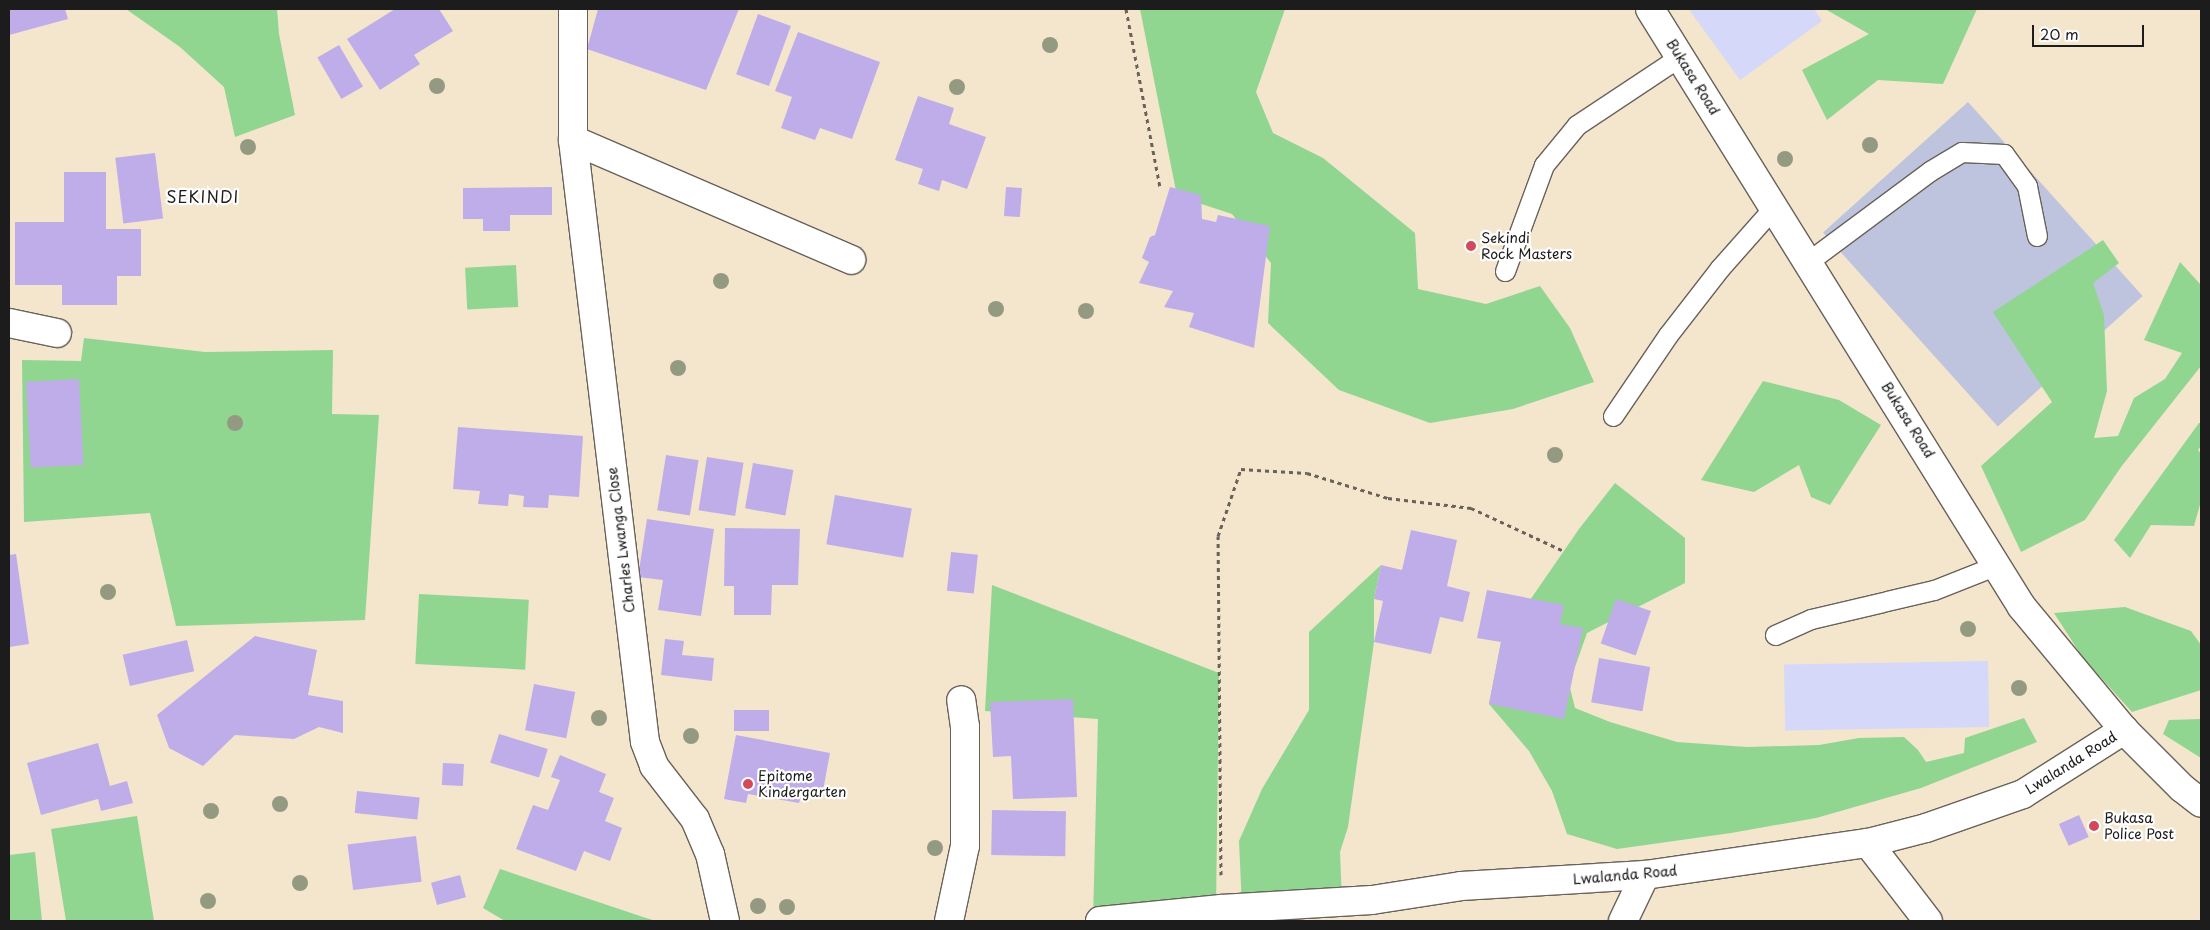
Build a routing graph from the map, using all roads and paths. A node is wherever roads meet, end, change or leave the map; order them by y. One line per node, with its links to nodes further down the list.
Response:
1 (573, 9): 5 (street, Charles Lwanga Close)
2 (1126, 9): 6 (path)
3 (1650, 9): 4 (street, Bukasa Road)
4 (1680, 56): 7 (street, Bukasa Road); 11 (lane)
5 (573, 140): 9 (street); 24 (street, Charles Lwanga Close)
6 (1160, 187)
7 (1774, 207): 10 (street, Bukasa Road); 14 (lane)
8 (2037, 236): 10 (lane)
9 (851, 260)
10 (1809, 261): 16 (street, Bukasa Road)
11 (1505, 271)
12 (9, 323): 13 (street)
13 (57, 333)
14 (1613, 416)
15 (1564, 551): 23 (path)
16 (1997, 565): 17 (lane); 19 (street, Bukasa Road)
17 (1775, 635)
18 (962, 700): 25 (street)
19 (2124, 730): 20 (street, Bukasa Road); 21 (street, Lwalanda Road)
20 (2201, 803)
21 (1868, 843): 22 (street, Lwalanda Road); 28 (street)
22 (1645, 875): 23 (street, Lwalanda Road); 27 (street)
23 (1221, 909): 26 (street, Lwalanda Road)
24 (725, 921)
25 (949, 921)
26 (1100, 921)
27 (1623, 921)
28 (1928, 921)

